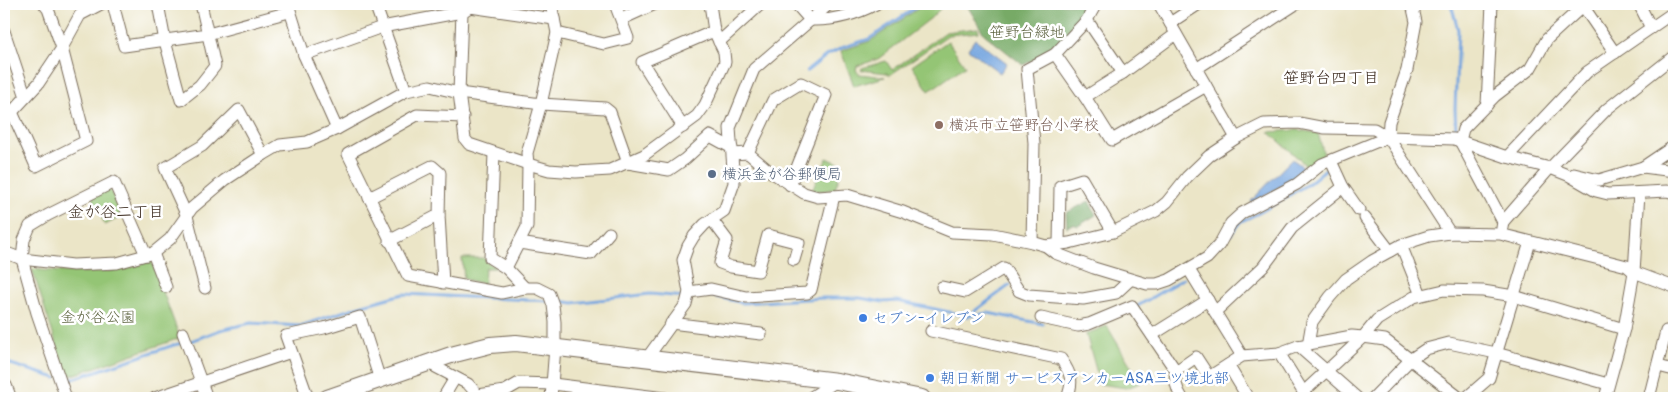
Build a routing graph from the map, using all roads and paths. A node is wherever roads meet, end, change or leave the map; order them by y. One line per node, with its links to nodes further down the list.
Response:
1 (44, 4): 39 (street)
2 (101, 4): 39 (street)
3 (113, 4): 38 (street)
4 (158, 4): 38 (street)
5 (201, 4): 35 (street)
6 (375, 4): 31 (street)
7 (551, 4): 26 (street)
8 (615, 4): 27 (street)
9 (655, 4): 27 (street)
10 (710, 4): 37 (street)
11 (761, 4): 37 (street)
12 (796, 4): 28 (street)
13 (829, 4): 28 (street)
14 (876, 4): 28 (street)
15 (1096, 4): 29 (street)
16 (1159, 4): 30 (street)
17 (1199, 4): 30 (street)
18 (1296, 4): 44 (street)
19 (1412, 4): 57 (street)
20 (1639, 4): 32 (street)
21 (1494, 5): 52 (street)
22 (1584, 5): 40 (street); 52 (street)
23 (288, 8): 35 (street); 42 (street)
24 (469, 8): 26 (street); 31 (street); 48 (street)
25 (1674, 12): 32 (street)
26 (554, 19): 34 (street)
27 (622, 19): 34 (street)
28 (810, 20): 61 (street)
29 (1087, 20): 41 (street); 45 (street)
30 (1170, 23): 36 (street)
31 (382, 28): 42 (street); 47 (street)
32 (1651, 28): 40 (street)
33 (4, 31): 49 (street)
34 (557, 33): 51 (street)
35 (208, 34): 38 (street); 38 (street)
36 (1176, 34): 44 (street); 45 (street)
37 (716, 36): 55 (street); 55 (street)
38 (165, 41)
39 (62, 48): 49 (street); 53 (street)
40 (1615, 53): 65 (street)
41 (1055, 54): 50 (street); 88 (street)
42 (304, 55): 56 (street)
43 (1674, 56): 70 (street)
44 (1196, 69): 46 (street)
45 (1123, 73): 50 (street)
46 (1206, 86): 50 (street); 58 (street)
47 (406, 91): 48 (street); 56 (street)
48 (459, 93): 51 (street); 54 (street)
49 (26, 97): 53 (street)
50 (1085, 97)
51 (541, 104): 67 (street); 68 (street)
52 (1487, 104): 59 (street)
53 (8, 113)
54 (463, 117): 62 (street); 78 (street)
55 (683, 127): 68 (street)
56 (337, 129): 64 (street)
57 (1388, 137): 58 (street); 59 (street); 66 (street); 85 (street)
58 (1236, 138): 83 (street)
59 (1460, 141): 65 (street); 82 (street)
60 (1674, 146): 69 (street)
61 (733, 151): 63 (street); 68 (street); 81 (street)
62 (494, 153): 67 (street); 99 (street)
63 (748, 153): 73 (street); 73 (street)
64 (262, 155): 80 (street); 80 (street)
65 (1506, 157): 70 (street)
66 (1331, 161): 74 (street); 100 (street)
67 (528, 164): 68 (street); 90 (street)
68 (628, 164)
69 (1643, 166): 71 (street); 72 (street)
70 (1550, 168): 72 (street); 82 (street)
71 (1674, 171)
72 (1570, 176): 75 (street)
73 (790, 185): 77 (street)
74 (1343, 187): 94 (street); 113 (street)
75 (1639, 193): 76 (street); 101 (street)
76 (1674, 193)
77 (834, 196): 88 (street); 109 (street)
78 (369, 198): 79 (street); 87 (street)
79 (439, 215): 87 (street); 103 (street)
80 (187, 216): 96 (street); 107 (street)
81 (712, 220): 98 (street); 109 (street)
82 (1503, 222): 86 (street)
83 (1113, 232): 91 (street); 91 (street)
84 (609, 233): 90 (street)
85 (1450, 233): 86 (street); 92 (street)
86 (1500, 234): 89 (street)
87 (389, 241): 103 (street)
88 (1032, 242): 93 (street)
89 (1530, 242): 101 (street); 111 (street)
90 (519, 243): 99 (street)
91 (1059, 245): 93 (street)
92 (1401, 245): 94 (street); 110 (street)
93 (1046, 246): 102 (street)
94 (1390, 251): 123 (street)
95 (4, 252): 97 (street)
96 (150, 254): 97 (street); 97 (street); 105 (street)
97 (22, 259): 148 (street)
98 (794, 260)
99 (506, 268): 108 (street)
100 (1190, 269): 102 (street); 112 (street)
101 (1634, 272): 104 (street); 116 (street)
102 (1130, 280): 106 (street)
103 (443, 283): 108 (street)
104 (1674, 286)
105 (166, 287)
106 (942, 287)
107 (205, 288)
108 (526, 288): 124 (street)
109 (689, 292): 115 (street)
110 (1421, 295): 111 (street); 122 (street)
111 (1514, 296): 116 (street); 127 (street)
112 (1208, 300): 113 (street); 121 (street)
113 (1215, 312): 128 (street)
114 (1041, 318): 121 (street)
115 (671, 323): 119 (street); 129 (street)
116 (1624, 329): 142 (street)
117 (930, 331): 158 (street)
118 (183, 333): 140 (street)
119 (761, 334)
120 (1674, 334): 133 (street)
121 (1152, 335): 135 (street)
122 (1363, 337): 123 (street); 130 (street); 136 (street)
123 (1303, 345): 126 (street); 136 (street)
124 (555, 347): 129 (street); 131 (street); 141 (street)
125 (291, 352): 138 (street); 140 (street); 151 (street)
126 (1279, 353): 128 (street); 145 (street)
127 (1496, 353): 130 (street); 142 (street); 164 (street)
128 (1242, 356): 132 (street)
129 (647, 358): 139 (street)
130 (1411, 359): 162 (street); 163 (street)
131 (428, 363): 137 (street); 138 (street)
132 (1228, 365): 135 (street); 160 (street)
133 (1658, 366): 134 (street); 166 (street)
134 (1674, 370)
135 (1176, 371): 159 (street)
136 (1326, 371): 145 (street); 161 (street)
137 (455, 378): 146 (street); 153 (street)
138 (380, 380): 152 (street)
139 (837, 381): 144 (street); 156 (street)
140 (201, 382): 149 (street); 150 (street)
141 (553, 384): 146 (street); 154 (street); 155 (street)
142 (1608, 384): 165 (street)
143 (4, 387): 147 (street)
144 (869, 393): 157 (street)
145 (1308, 393)
146 (506, 395)
147 (8, 398)
148 (66, 398)
149 (156, 398)
150 (206, 398)
151 (308, 398)
152 (327, 398)
153 (443, 398)
154 (551, 398)
155 (665, 398)
156 (810, 398)
157 (922, 398)
158 (1067, 398)
159 (1182, 398)
160 (1248, 398)
161 (1357, 398)
162 (1373, 398)
163 (1460, 398)
164 (1466, 398)
165 (1605, 398)
166 (1650, 398)

